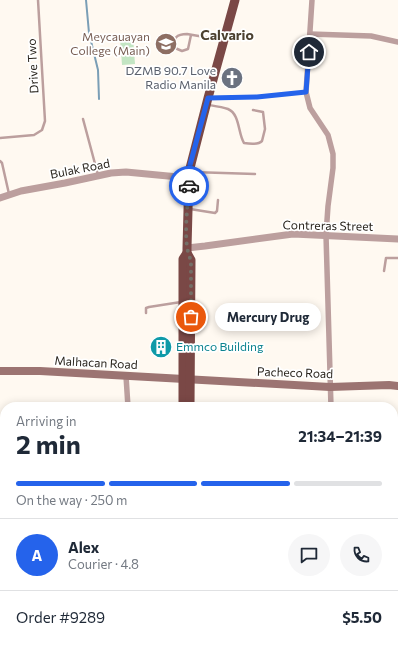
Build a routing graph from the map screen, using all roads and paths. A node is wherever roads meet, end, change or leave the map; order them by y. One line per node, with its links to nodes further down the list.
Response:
1 (38, 0): 12 (lane, Drive Two)
2 (235, 0): 6 (highway)
3 (312, 0): 4 (street)
4 (310, 34): 7 (street); 8 (street)
5 (191, 35): 5 (lane); 6 (lane)
6 (224, 40): 9 (highway)
7 (398, 42)
8 (306, 92): 9 (lane); 21 (street)
9 (207, 101): 10 (lane); 15 (highway)
10 (253, 110)
11 (83, 119): 16 (lane)
12 (0, 138)
13 (0, 161): 17 (lane)
14 (255, 174): 15 (lane)
15 (189, 175): 16 (street, Bulak Road); 20 (highway)
16 (98, 176): 17 (street, Bulak Road)
17 (9, 194): 18 (street, Bulak Road)
18 (0, 196)
19 (218, 200): 20 (lane)
20 (187, 209): 23 (highway)
21 (326, 235): 22 (street, Contreras Street); 23 (street, Contreras Street); 32 (street)
22 (398, 239)
23 (187, 250): 26 (highway); 30 (highway)
24 (398, 258): 25 (lane)
25 (384, 271)
26 (184, 302): 27 (lane); 30 (highway)
27 (146, 313)
28 (0, 371): 29 (main road, Malhacan Road)
29 (126, 376): 30 (main road, Malhacan Road); 33 (street)
30 (187, 380): 32 (main road, Pacheco Road); 34 (highway); 35 (highway)
31 (398, 386): 32 (main road, Pacheco Road)
32 (330, 387): 36 (street)
33 (128, 402)
34 (184, 402)
35 (189, 402)
36 (331, 402)

